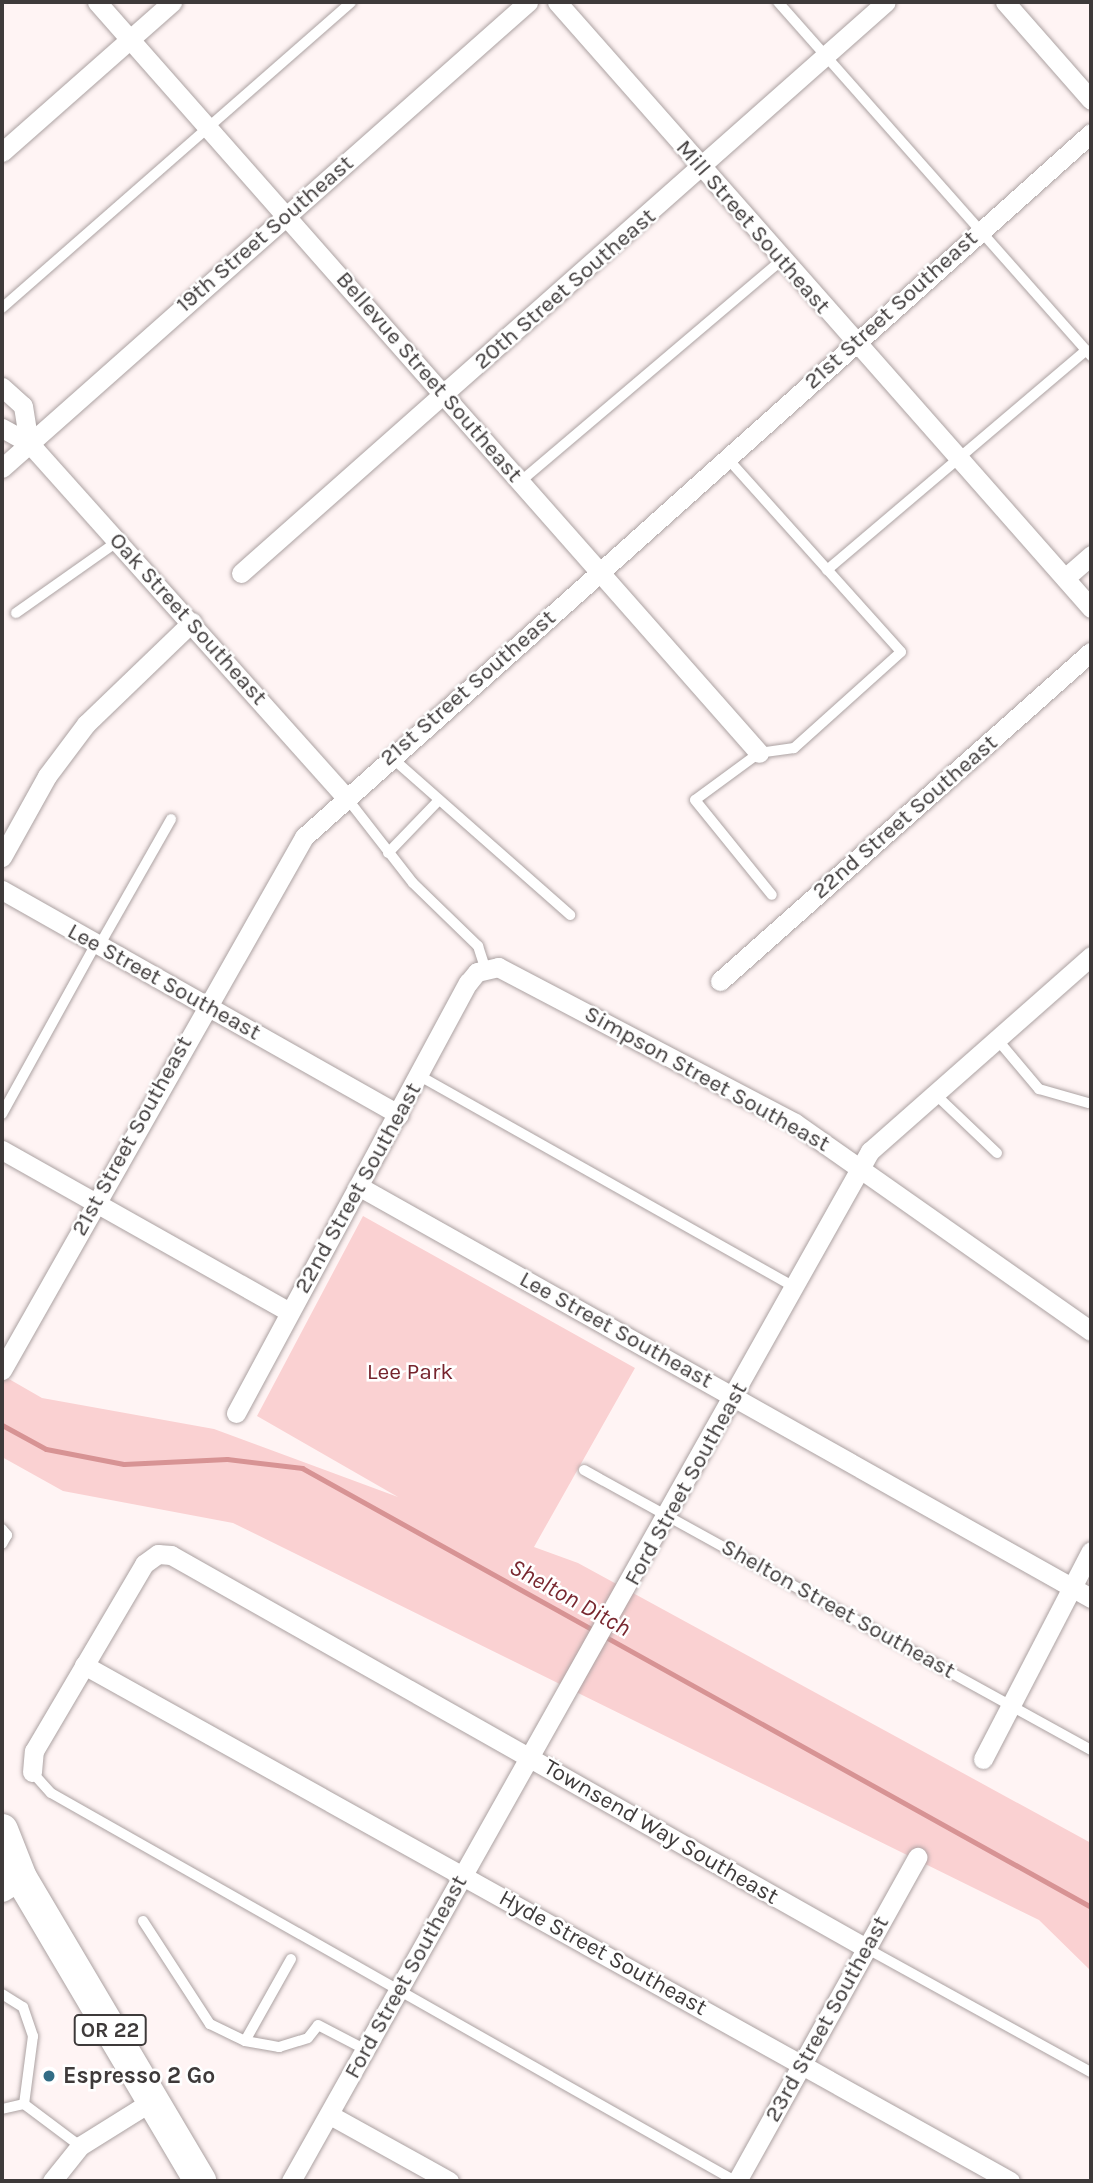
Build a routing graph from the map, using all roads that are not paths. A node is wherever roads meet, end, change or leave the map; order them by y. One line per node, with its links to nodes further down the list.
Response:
1 (97, 2): 9 (street, Bellevue Street Southeast)
2 (173, 2): 9 (street)
3 (351, 2): 12 (lane)
4 (528, 2): 16 (street, 19th Street Southeast)
5 (557, 2): 15 (street, Mill Street Southeast)
6 (778, 2): 10 (lane)
7 (886, 2): 10 (street, 20th Street Southeast)
8 (1005, 2): 11 (street)
9 (131, 39): 12 (street, Bellevue Street Southeast); 14 (street)
10 (826, 56): 15 (street, 20th Street Southeast); 17 (lane)
11 (1091, 100)
12 (207, 126): 16 (street, Bellevue Street Southeast); 19 (lane)
13 (1091, 133): 17 (street, 21st Street Southeast)
14 (2, 152)
15 (702, 169): 18 (street, Mill Street Southeast); 23 (street, 20th Street Southeast)
16 (286, 216): 23 (street, Bellevue Street Southeast); 25 (street, 19th Street Southeast)
17 (979, 230): 20 (street, 21st Street Southeast); 21 (lane)
18 (782, 260): 20 (street, Mill Street Southeast); 29 (lane)
19 (2, 308)
20 (855, 343): 26 (street, 21st Street Southeast); 27 (street, Mill Street Southeast)
21 (1089, 353): 27 (lane)
22 (2, 387): 25 (street)
23 (446, 393): 29 (street, Bellevue Street Southeast); 33 (street, 20th Street Southeast)
24 (2, 428): 25 (street, Oak Street Southeast)
25 (29, 443): 28 (street, 19th Street Southeast); 30 (street, Oak Street Southeast)
26 (728, 459): 32 (lane); 34 (street, 21st Street Southeast)
27 (961, 462): 32 (lane); 35 (street, Mill Street Southeast)
28 (2, 468)
29 (521, 481): 34 (street, Bellevue Street Southeast)
30 (118, 540): 37 (lane); 38 (street, Oak Street Southeast)
31 (1091, 555): 35 (street)
32 (827, 570): 40 (lane)
33 (241, 573)
34 (600, 573): 40 (street, Bellevue Street Southeast); 41 (street, 21st Street Southeast)
35 (1065, 578): 36 (street, Mill Street Southeast)
36 (1091, 608)
37 (16, 613)
38 (192, 622): 42 (street, Oak Street Southeast); 46 (street)
39 (1091, 653): 53 (street, 22nd Street Southeast)
40 (759, 753): 48 (lane)
41 (390, 757): 42 (street, 21st Street Southeast); 43 (lane)
42 (345, 796): 45 (lane); 54 (street, 21st Street Southeast)
43 (438, 802): 45 (lane); 49 (lane)
44 (171, 819): 50 (lane)
45 (388, 853): 52 (lane)
46 (2, 858)
47 (2, 890): 50 (street, Lee Street Southeast)
48 (772, 895)
49 (569, 915)
50 (98, 945): 54 (street, Lee Street Southeast); 59 (lane)
51 (1091, 956): 55 (street, Ford Street Southeast)
52 (485, 968): 56 (street, 22nd Street Southeast); 63 (street, Simpson Street Southeast)
53 (720, 981)
54 (205, 1006): 60 (street, Lee Street Southeast); 65 (street, 21st Street Southeast)
55 (996, 1038): 57 (street, Ford Street Southeast); 58 (lane)
56 (420, 1076): 60 (street, 22nd Street Southeast); 66 (lane)
57 (933, 1093): 62 (lane); 63 (street, Ford Street Southeast)
58 (1088, 1103)
59 (2, 1114)
60 (399, 1115): 64 (street, 22nd Street Southeast)
61 (2, 1150): 65 (street)
62 (997, 1153)
63 (862, 1168): 66 (street, Ford Street Southeast); 68 (street, Simpson Street Southeast)
64 (360, 1187): 67 (street, 22nd Street Southeast); 70 (street, Lee Street Southeast)
65 (95, 1202): 67 (street); 69 (street, 21st Street Southeast)
66 (797, 1289): 70 (street, Ford Street Southeast)
67 (289, 1312): 71 (street, 22nd Street Southeast)
68 (1091, 1331)
69 (2, 1370)
70 (735, 1397): 73 (street, Ford Street Southeast); 77 (street, Lee Street Southeast)
71 (236, 1413)
72 (584, 1470): 73 (lane, Shelton Street Southeast)
73 (667, 1515): 80 (lane, Shelton Street Southeast); 82 (street, Ford Street Southeast)
74 (2, 1529): 75 (lane)
75 (2, 1544)
76 (1091, 1551): 77 (street)
77 (1071, 1587): 78 (street, Lee Street Southeast); 80 (street)
78 (1091, 1598)
79 (84, 1665): 82 (street, Townsend Way Southeast); 84 (street); 88 (street, Hyde Street Southeast)
80 (1011, 1706): 81 (lane, Shelton Street Southeast); 83 (street)
81 (1091, 1750)
82 (530, 1756): 88 (street, Ford Street Southeast); 90 (street, Townsend Way Southeast)
83 (983, 1759)
84 (32, 1772): 92 (lane)
85 (2, 1830): 87 (highway, OR 22)
86 (917, 1857): 90 (street, 23rd Street Southeast)
87 (8, 1874): 98 (highway, OR 22)
88 (461, 1876): 92 (street, Ford Street Southeast); 96 (street, Hyde Street Southeast)
89 (143, 1922): 94 (lane)
90 (866, 1948): 96 (street, 23rd Street Southeast); 97 (lane, Townsend Way Southeast)
91 (291, 1959): 94 (lane)
92 (398, 1993): 95 (street, Ford Street Southeast); 107 (lane)
93 (2, 1994): 99 (lane)
94 (246, 2041): 95 (lane)
95 (367, 2051): 101 (street, Ford Street Southeast)
96 (802, 2064): 107 (street, 23rd Street Southeast); 108 (street, Hyde Street Southeast)
97 (1091, 2072)
98 (152, 2101): 102 (street); 104 (highway, OR 22)
99 (24, 2105): 100 (lane); 102 (lane)
100 (2, 2109)
101 (330, 2115): 105 (street, Ford Street Southeast); 106 (street)
102 (80, 2146): 103 (street)
103 (52, 2181)
104 (200, 2181)
105 (291, 2181)
106 (449, 2181)
107 (736, 2181)
108 (1010, 2181)

